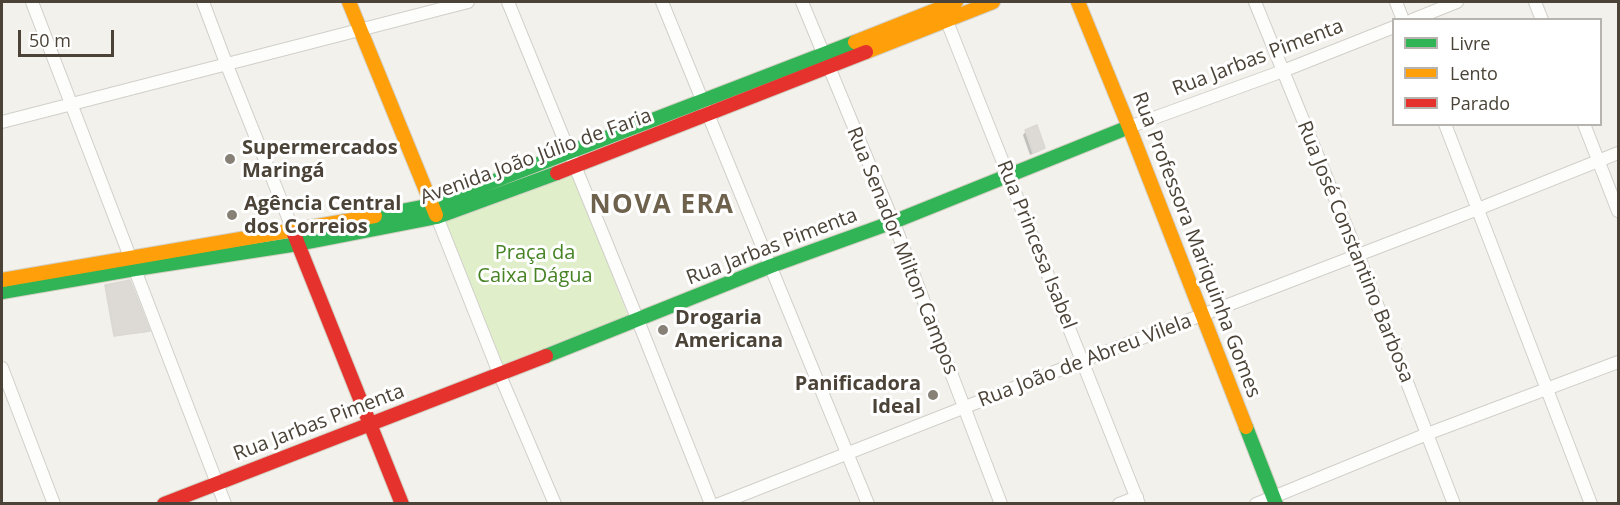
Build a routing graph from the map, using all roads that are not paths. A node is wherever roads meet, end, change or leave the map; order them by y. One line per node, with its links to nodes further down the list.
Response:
1 (32, 2): 24 (street)
2 (203, 2): 22 (street)
3 (349, 2): 20 (main road)
4 (468, 2): 20 (street)
5 (508, 2): 31 (street)
6 (662, 2): 25 (street)
7 (802, 2): 21 (street, Rua Senador Milton Campos)
8 (956, 2): 15 (main road, Avenida João Júlio de Faria)
9 (993, 2): 15 (main road, Avenida João Júlio de Faria)
10 (1078, 2): 29 (main road, Rua Professora Mariquinha Gomes)
11 (1255, 2): 23 (street, Rua José Constantino Barbosa)
12 (1396, 2): 16 (street)
13 (1457, 2): 17 (street)
14 (1535, 2): 18 (street)
15 (943, 10): 21 (main road, Avenida João Júlio de Faria); 33 (street, Rua Princesa Isabel)
16 (1402, 18)
17 (1417, 18)
18 (1541, 18)
19 (1392, 28): 23 (street, Rua Jarbas Pimenta)
20 (360, 29): 22 (street); 35 (main road)
21 (825, 60): 25 (main road, Avenida João Júlio de Faria); 38 (street, Rua Senador Milton Campos)
22 (226, 63): 24 (street); 39 (street)
23 (1283, 71): 29 (street, Rua Jarbas Pimenta); 41 (street, Rua José Constantino Barbosa)
24 (71, 102): 26 (street); 42 (street)
25 (705, 108): 31 (main road, Avenida João Júlio de Faria); 43 (street)
26 (2, 122)
27 (1446, 126): 34 (street)
28 (1585, 126): 32 (street)
29 (1130, 127): 33 (main road, Rua Jarbas Pimenta); 46 (main road, Rua Professora Mariquinha Gomes)
30 (1618, 153): 32 (street, Rua João de Abreu Vilela)
31 (572, 159): 35 (main road, Avenida João Júlio de Faria); 47 (street)
32 (1599, 161): 34 (street, Rua João de Abreu Vilela); 36 (street)
33 (1009, 176): 38 (main road, Rua Jarbas Pimenta); 48 (street, Rua Princesa Isabel)
34 (1478, 209): 41 (street, Rua João de Abreu Vilela); 52 (street)
35 (434, 211): 37 (main road, Avenida João Júlio de Faria); 51 (street)
36 (1618, 211)
37 (383, 221): 39 (main road, Avenida João Júlio de Faria); 40 (main road, Avenida João Júlio de Faria)
38 (893, 222): 43 (main road, Rua Jarbas Pimenta); 53 (street, Rua Senador Milton Campos)
39 (293, 230): 40 (main road); 42 (main road, Avenida João Júlio de Faria)
40 (298, 243): 42 (main road, Avenida João Júlio de Faria); 54 (main road)
41 (1358, 255): 46 (street, Rua João de Abreu Vilela); 55 (street, Rua José Constantino Barbosa)
42 (133, 263): 44 (main road, Avenida João Júlio de Faria); 45 (main road, Avenida João Júlio de Faria); 57 (street)
43 (771, 266): 47 (main road, Rua Jarbas Pimenta); 56 (street)
44 (2, 280)
45 (2, 292)
46 (1202, 316): 48 (street, Rua João de Abreu Vilela); 59 (main road, Rua Professora Mariquinha Gomes)
47 (638, 320): 51 (main road, Rua Jarbas Pimenta); 65 (street)
48 (1082, 361): 53 (street, Rua João de Abreu Vilela); 58 (street, Rua Princesa Isabel)
49 (1618, 362): 52 (street)
50 (2, 368): 60 (street)
51 (499, 373): 54 (main road, Rua Jarbas Pimenta); 64 (street)
52 (1547, 390): 55 (street); 72 (street)
53 (964, 408): 56 (street, Rua João de Abreu Vilela); 68 (street, Rua Senador Milton Campos)
54 (370, 423): 57 (main road, Rua Jarbas Pimenta); 63 (main road)
55 (1427, 435): 59 (street); 71 (street, Rua José Constantino Barbosa)
56 (847, 453): 66 (street, Rua João de Abreu Vilela); 67 (street)
57 (217, 483): 61 (main road, Rua Jarbas Pimenta); 62 (street)
58 (1138, 500): 69 (street)
59 (1274, 500): 70 (street)
60 (54, 504)
61 (164, 504)
62 (225, 504)
63 (402, 504)
64 (555, 504)
65 (711, 504)
66 (719, 504)
67 (868, 504)
68 (1001, 504)
69 (1119, 504)
70 (1256, 504)
71 (1454, 504)
72 (1591, 504)

